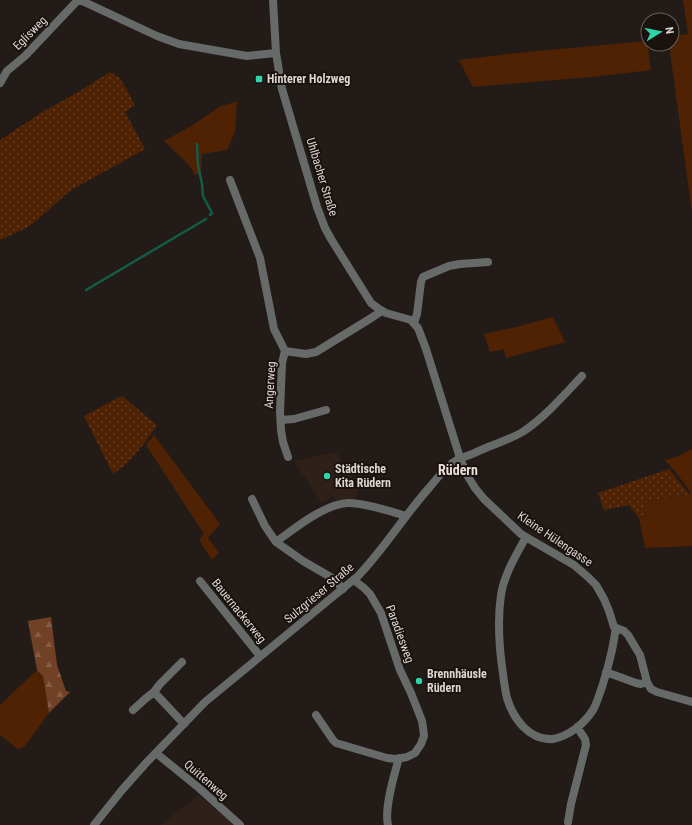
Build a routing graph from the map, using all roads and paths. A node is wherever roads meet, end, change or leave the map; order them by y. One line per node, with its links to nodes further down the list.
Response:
1 (79, 0): 3 (street); 4 (street, Eglisweg)
2 (273, 0): 3 (street, Uhlbacher Straße)
3 (276, 53): 7 (street, Uhlbacher Straße)
4 (0, 83)
5 (230, 180): 9 (street)
6 (488, 262): 8 (street)
7 (382, 311): 8 (street, Uhlbacher Straße); 9 (street)
8 (414, 323): 14 (street)
9 (285, 351): 12 (street, Angerweg)
10 (582, 376): 14 (street, Sulzgrieser Straße)
11 (326, 410): 12 (street, Angerweg)
12 (281, 420): 13 (street, Angerweg)
13 (288, 457)
14 (460, 458): 16 (street, Sulzgrieser Straße); 17 (street, Kleine Hülengasse)
15 (252, 499): 18 (street)
16 (406, 516): 18 (street); 19 (street, Sulzgrieser Straße)
17 (526, 538): 22 (street, Kleine Hülengasse); 32 (street)
18 (276, 542): 21 (street)
19 (354, 580): 21 (street, Sulzgrieser Straße); 34 (street, Paradiesweg)
20 (200, 581): 23 (street, Bauernackerweg)
21 (343, 589): 23 (street, Sulzgrieser Straße)
22 (616, 628): 25 (street); 26 (street, Kleine Hülengasse)
23 (260, 656): 31 (street, Sulzgrieser Straße)
24 (182, 662): 27 (street)
25 (606, 672): 26 (street); 32 (street)
26 (647, 682): 28 (street)
27 (154, 692): 29 (street); 31 (street)
28 (692, 702)
29 (133, 710)
30 (316, 715): 34 (street, Paradiesweg)
31 (184, 724): 33 (street, Sulzgrieser Straße)
32 (577, 728): 35 (street)
33 (156, 753): 36 (street, Sulzgrieser Straße); 37 (street, Quittenweg)
34 (399, 758): 38 (street)
35 (568, 822)
36 (94, 825)
37 (240, 825)
38 (388, 825)

